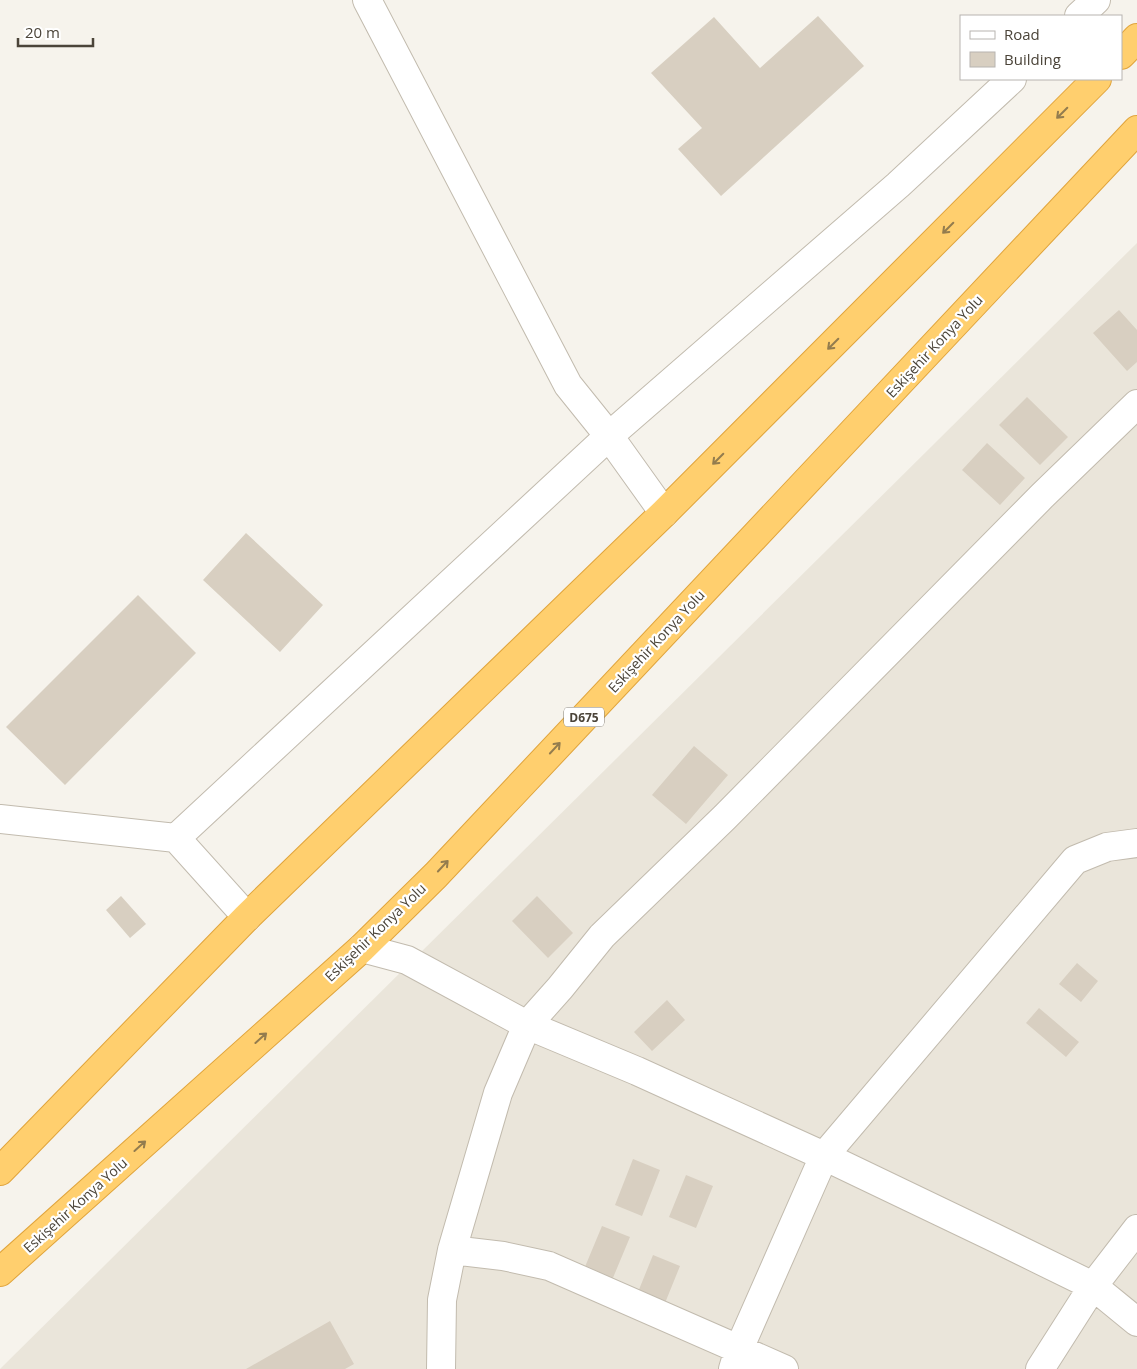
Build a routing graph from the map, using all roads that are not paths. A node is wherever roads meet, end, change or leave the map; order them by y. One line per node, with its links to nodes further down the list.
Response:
1 (367, 0): 10 (street)
2 (1096, 0): 3 (street)
3 (1080, 15)
4 (1137, 38): 5 (highway)
5 (1122, 53)
6 (1011, 80): 10 (street)
7 (1096, 80): 11 (highway, one-way to 11)
8 (1137, 130): 16 (highway, Eskişehir Konya Yolu / D675, one-way to 8)
9 (1137, 404): 17 (street)
10 (609, 436): 11 (street); 13 (street)
11 (664, 513): 15 (highway)
12 (0, 819): 13 (street)
13 (176, 838): 15 (street)
14 (1137, 843): 18 (street)
15 (247, 917): 19 (highway)
16 (362, 948): 17 (street); 22 (highway, Eskişehir Konya Yolu / D675, one-way to 16)
17 (526, 1025): 18 (street); 21 (street)
18 (824, 1156): 23 (street); 25 (street)
19 (5, 1160)
20 (1137, 1229): 23 (street)
21 (452, 1250): 25 (street); 26 (street)
22 (0, 1272)
23 (1093, 1286): 24 (street); 28 (street)
24 (1137, 1322)
25 (736, 1359): 27 (street)
26 (441, 1369)
27 (784, 1369)
28 (1040, 1369)

